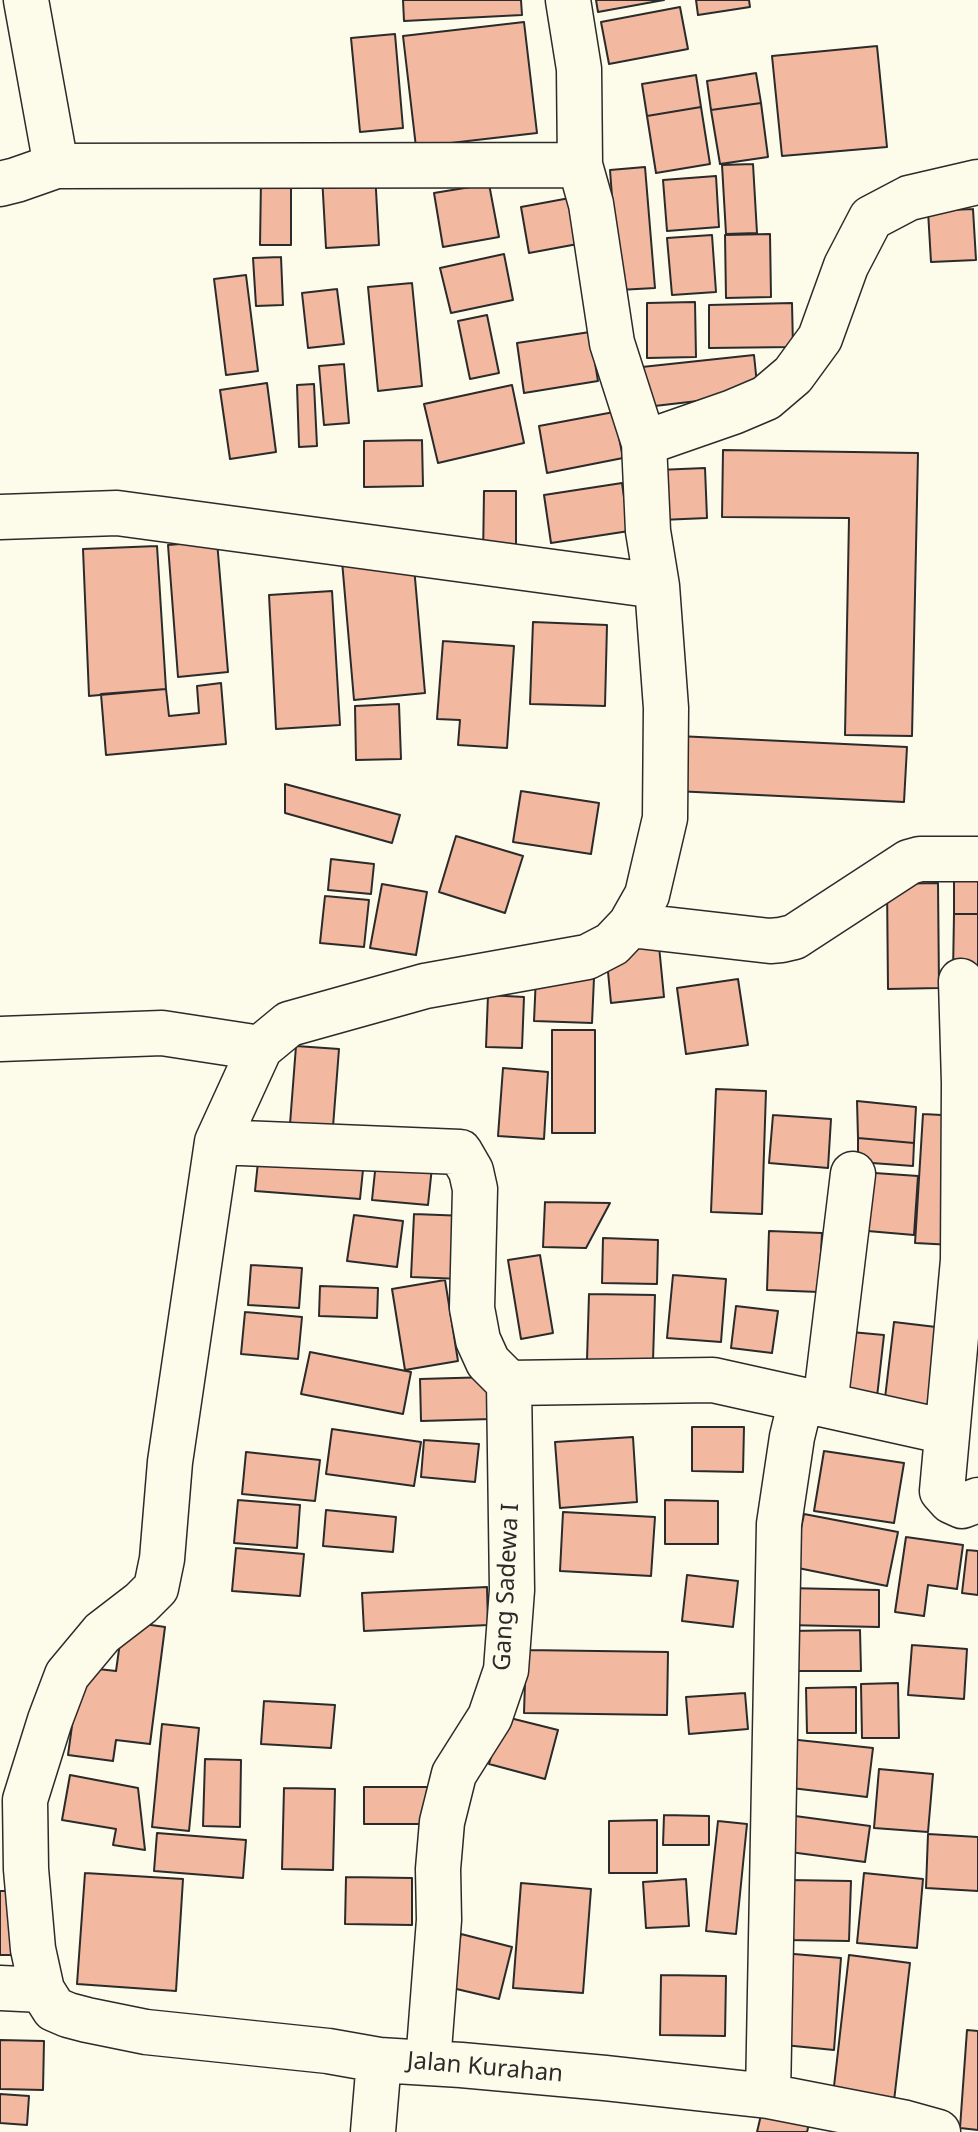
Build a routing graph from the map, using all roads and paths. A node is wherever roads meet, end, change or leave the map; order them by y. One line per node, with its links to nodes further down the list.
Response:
1 (26, 0): 4 (street)
2 (568, 0): 3 (street)
3 (580, 165): 4 (street); 7 (street)
4 (56, 166): 6 (street)
5 (978, 182): 7 (street)
6 (0, 184)
7 (644, 443): 9 (street)
8 (0, 517): 9 (street)
9 (657, 586): 11 (street)
10 (978, 859): 11 (street)
11 (630, 925): 14 (street)
12 (961, 981): 17 (street)
13 (0, 1039): 14 (street)
14 (260, 1048): 15 (street)
15 (217, 1142): 18 (street); 22 (street)
16 (853, 1174): 19 (street)
17 (968, 1306): 20 (street)
18 (509, 1383): 19 (street); 25 (street, Gang Sadewa I)
19 (813, 1402): 20 (street); 26 (street)
20 (947, 1432): 21 (street)
21 (978, 1500)
22 (13, 1869): 23 (street)
23 (21, 1989): 24 (street, Jalan Kurahan)
24 (379, 2060): 25 (street, Jalan Kurahan); 27 (street)
25 (428, 2063): 26 (street, Jalan Kurahan)
26 (768, 2096): 28 (street, Jalan Kurahan)
27 (373, 2132)
28 (938, 2132)

